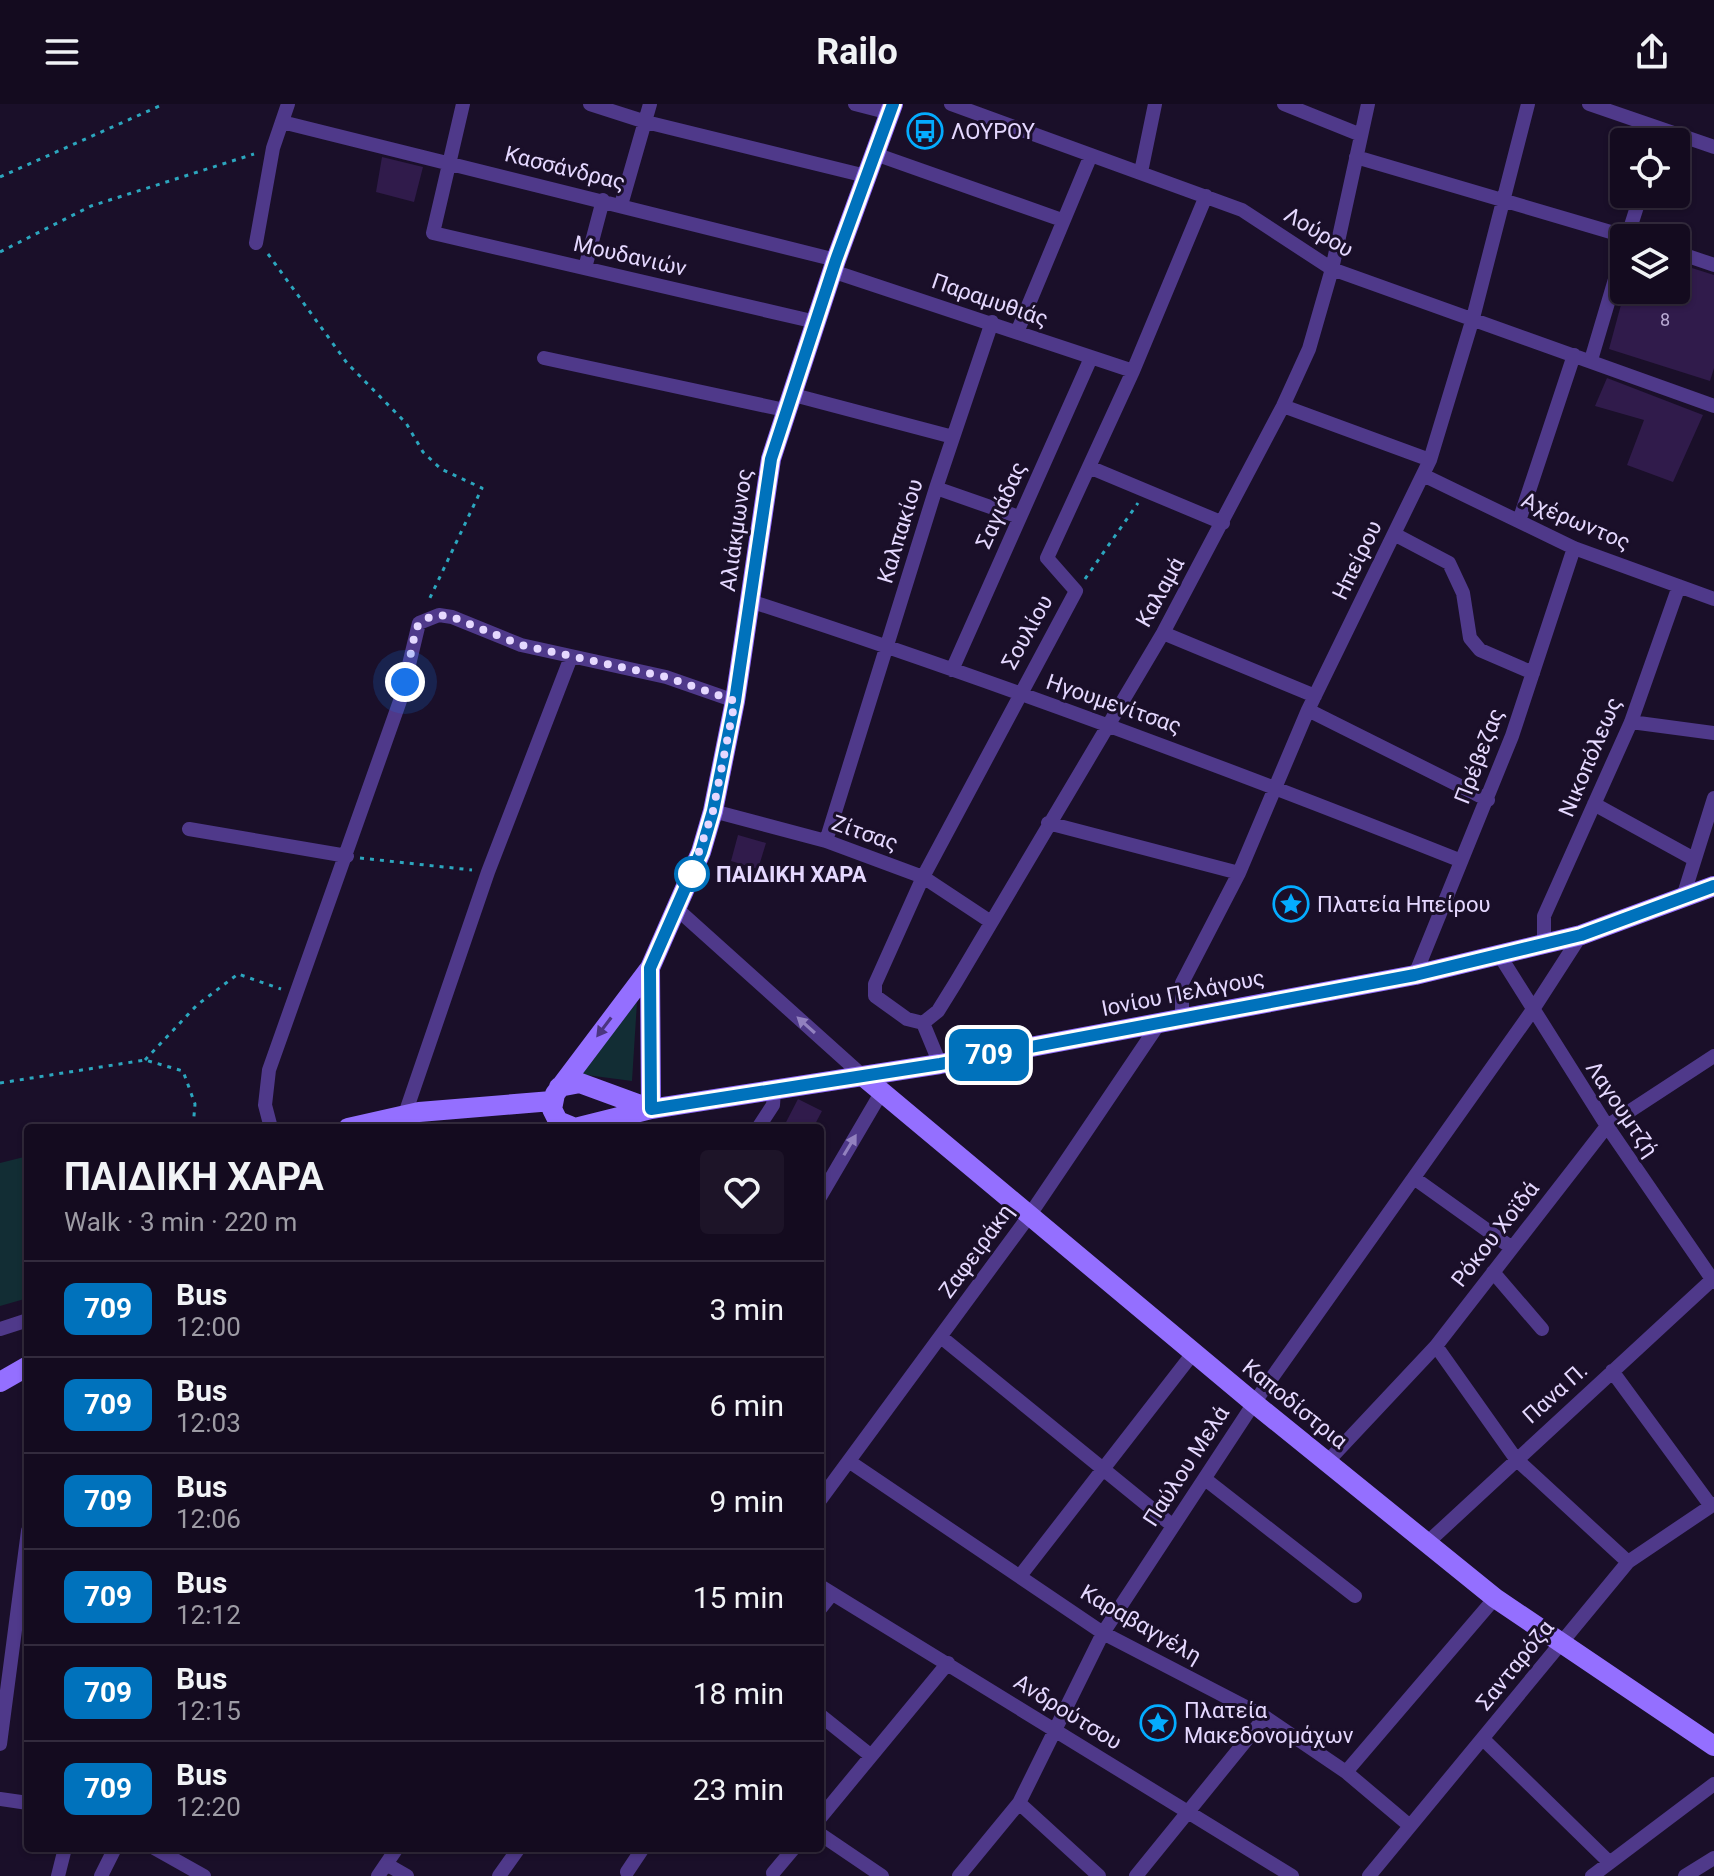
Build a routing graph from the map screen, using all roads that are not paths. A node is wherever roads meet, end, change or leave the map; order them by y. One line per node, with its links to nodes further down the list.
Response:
1 (288, 104): 13 (street)
2 (463, 104): 22 (street)
3 (590, 104): 14 (street)
4 (650, 104): 14 (street)
5 (855, 104): 12 (street)
6 (951, 104): 20 (street, Λούρου)
7 (1155, 104): 23 (street)
8 (1284, 104): 16 (street)
9 (1368, 104): 16 (street, Καλαμά)
10 (1528, 104): 26 (street, Ηπείρου)
11 (1589, 104): 15 (street)
12 (891, 108): 19 (street, Αλιάκμωνος)
13 (282, 122): 22 (street, Κασσάνδρας); 31 (street)
14 (646, 122): 24 (street); 28 (street)
15 (1643, 128)
16 (1361, 135): 21 (street, Καλαμά)
17 (1690, 142): 18 (street)
18 (1714, 147)
19 (875, 154): 24 (street, Αλιάκμωνος); 29 (street)
20 (1091, 155): 23 (street, Λούρου); 29 (street)
21 (1356, 157): 26 (street); 36 (street, Καλαμά)
22 (448, 160): 27 (street, Κασσάνδρας); 35 (street, Μουδανιών)
23 (1141, 172): 25 (street, Λούρου)
24 (866, 176): 34 (street, Αλιάκμωνος)
25 (1206, 196): 36 (street, Λούρου); 46 (street, Σουλίου)
26 (1502, 198): 30 (street); 38 (street, Ηπείρου)
27 (603, 200): 28 (street, Κασσάνδρας); 35 (street)
28 (621, 205): 34 (street, Κασσάνδρας)
29 (1062, 220): 41 (street)
30 (1610, 235)
31 (256, 243)
32 (1690, 257): 33 (street)
33 (1714, 265)
34 (834, 266): 39 (street, Αλιάκμωνος); 40 (street, Παραμυθιάς)
35 (585, 268): 39 (street, Μουδανιών)
36 (1332, 269): 38 (street, Λούρου); 48 (street, Καλαμά)
37 (1610, 299): 45 (street)
38 (1473, 318): 42 (street, Λούρου); 51 (street, Ηπείρου)
39 (816, 322): 47 (street, Αλιάκμωνος)
40 (992, 322): 41 (street, Παραμυθιάς); 50 (street, Καλπακίου)
41 (1018, 330): 44 (street, Παραμυθιάς)
42 (1574, 355): 45 (street, Λούρου); 56 (street)
43 (544, 358): 47 (street)
44 (1090, 360): 46 (street, Παραμυθιάς); 55 (street, Σαγιάδας)
45 (1591, 360): 49 (street, Λούρου)
46 (1133, 371): 52 (street, Σουλίου)
47 (788, 402): 50 (street); 62 (street, Αλιάκμωνος)
48 (1283, 406): 51 (street); 57 (street, Καλαμά)
49 (1714, 406)
50 (953, 437): 54 (street, Καλπακίου)
51 (1430, 460): 53 (street, Ηπείρου)
52 (1089, 467): 57 (street); 68 (street, Σουλίου)
53 (1423, 475): 56 (street, Αχέρωντος); 58 (street, Ηπείρου)
54 (936, 488): 55 (street); 64 (street, Καλπακίου)
55 (1019, 517): 66 (street, Σαγιάδας)
56 (1519, 521): 59 (street, Αχέρωντος)
57 (1223, 523): 63 (street, Καλαμά)
58 (1394, 534): 67 (street); 69 (street, Ηπείρου)
59 (1574, 548): 60 (street, Αχέρωντος); 67 (street, Πρέβεζας)
60 (1679, 586): 61 (street, Αχέρωντος); 72 (street, Νικοπόλεως)
61 (1714, 599)
62 (750, 601): 64 (street, Ηγουμενίτσας); 70 (street, Αλιάκμωνος)
63 (1163, 633): 69 (street); 73 (street, Καλαμά)
64 (889, 646): 66 (street, Ηγουμενίτσας); 82 (street, Καλπακίου)
65 (571, 657): 70 (street); 83 (street); 108 (street)
66 (952, 670): 68 (street, Ηγουμενίτσας)
67 (1533, 673): 77 (street, Πρέβεζας)
68 (1018, 695): 73 (street, Ηγουμενίτσας); 87 (street, Σουλίου)
69 (1315, 696): 71 (street, Ηπείρου)
70 (735, 701): 79 (street, Αλιάκμωνος)
71 (1308, 710): 75 (street, Ηπείρου); 77 (street)
72 (1631, 722): 74 (street); 78 (street, Νικοπόλεως)
73 (1109, 724): 75 (street, Ηγουμενίτσας); 80 (street, Καλαμά)
74 (1714, 733)
75 (1277, 786): 85 (street, Ηγουμενίτσας); 86 (street, Ηπείρου)
76 (1714, 798): 84 (street)
77 (1488, 800): 85 (street, Πρέβεζας)
78 (1594, 804): 84 (street); 93 (street, Νικοπόλεως)
79 (713, 811): 82 (street, Ζίτσας); 90 (street, Αλιάκμωνος)
80 (1048, 823): 86 (street); 91 (street, Καλαμά)
81 (189, 829): 83 (street)
82 (826, 841): 87 (street, Ζίτσας)
83 (347, 856): 109 (street)
84 (1694, 859): 89 (street)
85 (1459, 860): 96 (street, Πρέβεζας)
86 (1239, 873): 98 (street, Ηπείρου)
87 (923, 877): 91 (street, Ζίτσας); 100 (street, Σουλίου)
88 (1714, 886): 89 (street, Ιονίου Πελάγους)
89 (1683, 897): 92 (street, Ιονίου Πελάγους)
90 (677, 909): 95 (street, Αλιάκμωνος); 103 (street, one-way to 90)
91 (991, 922): 100 (street, Καλαμά)
92 (1581, 935): 93 (street, Ιονίου Πελάγους); 97 (street, Παύλου Μελά)
93 (1544, 945): 94 (street, Ιονίου Πελάγους)
94 (1500, 956): 96 (street, Ιονίου Πελάγους); 97 (street, Λαγουμτζή)
95 (650, 968): 106 (street, Αλιάκμωνος, one-way to 106); 107 (street, Αλιάκμωνος)
96 (1415, 975): 98 (street, Ιονίου Πελάγους)
97 (1532, 1011): 114 (street, Λαγουμτζή); 115 (street, Παύλου Μελά)
98 (1182, 1016): 99 (street, Ιονίου Πελάγους)
99 (1160, 1022): 102 (street, Ιονίου Πελάγους); 117 (street, Ζαφειράκη)
100 (923, 1023): 102 (street)
101 (1713, 1059): 114 (street, Ρόκου Χοϊδά)
102 (940, 1064): 103 (street, Ιονίου Πελάγους)
103 (864, 1077): 104 (street, Ιονίου Πελάγους); 105 (street, Καποδίστρια)
104 (774, 1091): 107 (street, Ιονίου Πελάγους); 113 (street)
105 (881, 1093): 116 (street, one-way to 105); 117 (street, Καποδίστρια)
106 (556, 1094): 107 (street); 108 (street); 111 (street, Ιονίου Πελάγους)
107 (651, 1109): 112 (street, Ιονίου Πελάγους)
108 (405, 1114): 110 (street)
109 (271, 1124)
110 (364, 1124)
111 (565, 1124)
112 (591, 1124)
113 (761, 1124)
114 (1607, 1126): 118 (street, Ρόκου Χοϊδά); 120 (street, Λαγουμτζή)
115 (1414, 1178): 118 (street); 130 (street, Παύλου Μελά)
116 (824, 1190)
117 (1029, 1216): 124 (street, Ζαφειράκη); 126 (street, Καποδίστρια)
118 (1512, 1248): 119 (street, Ρόκου Χοϊδά)
119 (1493, 1272): 123 (street); 125 (street, Ρόκου Χοϊδά)
120 (1713, 1280): 128 (street, Πανα Π.)
121 (24, 1321): 122 (street)
122 (0, 1329)
123 (1542, 1329)
124 (941, 1337): 133 (street, Ζαφειράκη); 134 (street)
125 (1436, 1346): 131 (street); 132 (street, Ρόκου Χοϊδά)
126 (1194, 1352): 130 (street, Καποδίστρια); 134 (street)
127 (24, 1368): 129 (street)
128 (1612, 1371): 131 (street, Πανα Π.); 137 (street)
129 (0, 1382)
130 (1254, 1403): 132 (street, Καποδίστρια); 135 (street, Παύλου Μελά)
131 (1516, 1459): 139 (street, Πανα Π.); 140 (street)
132 (1328, 1461): 139 (street, Καποδίστρια)
133 (850, 1462): 136 (street, Ζαφειράκη); 142 (street, Καραβαγγέλη)
134 (1102, 1469): 138 (street); 142 (street)
135 (1205, 1479): 138 (street, Παύλου Μελά); 144 (street)
136 (824, 1495)
137 (1712, 1505): 140 (street, Σανταρόζα)
138 (1173, 1526): 146 (street, Παύλου Μελά)
139 (1428, 1542): 145 (street, Καποδίστρια)
140 (1628, 1562): 147 (street, Σανταρόζα)
141 (24, 1567): 153 (street)
142 (1020, 1576): 146 (street, Καραβαγγέλη)
143 (826, 1590): 148 (street, Ανδρούτσου)
144 (1355, 1596)
145 (1495, 1598): 147 (street, Καποδίστρια); 156 (street)
146 (1103, 1633): 149 (street, Καραβαγγέλη); 151 (street, Παύλου Μελά)
147 (1560, 1644): 152 (street, Σανταρόζα); 154 (street, Καποδίστρια)
148 (948, 1663): 151 (street, Ανδρούτσου); 155 (street)
149 (1265, 1717): 156 (street, Καραβαγγέλη); 162 (street)
150 (824, 1718): 155 (street)
151 (1056, 1729): 160 (street, Παύλου Μελά); 162 (street, Ανδρούτσου)
152 (1483, 1739): 163 (street, Σανταρόζα); 173 (street)
153 (0, 1744)
154 (1714, 1746)
155 (870, 1755): 161 (street)
156 (1346, 1772): 163 (street, Καραβαγγέλη)
157 (1714, 1784): 173 (street)
158 (0, 1799): 159 (street)
159 (24, 1802)
160 (1019, 1803): 183 (street, Παύλου Μελά); 184 (street)
161 (824, 1813)
162 (1189, 1814): 185 (street); 186 (street, Ανδρούτσου)
163 (1410, 1826): 187 (street, Σανταρόζα)
164 (824, 1837): 182 (street)
165 (64, 1852): 177 (street)
166 (113, 1852): 178 (street)
167 (161, 1852): 179 (street)
168 (394, 1852): 174 (street)
169 (516, 1852): 181 (street)
170 (640, 1852): 175 (street)
171 (791, 1852): 176 (street)
172 (1714, 1858): 189 (street)
173 (1609, 1862): 188 (street)
174 (382, 1870): 180 (street)
175 (627, 1872)
176 (773, 1873)
177 (58, 1876)
178 (101, 1876)
179 (204, 1876)
180 (407, 1876)
181 (499, 1876)
182 (882, 1876)
183 (959, 1876)
184 (1099, 1876)
185 (1136, 1876)
186 (1292, 1876)
187 (1369, 1876)
188 (1592, 1876)
189 (1685, 1876)

